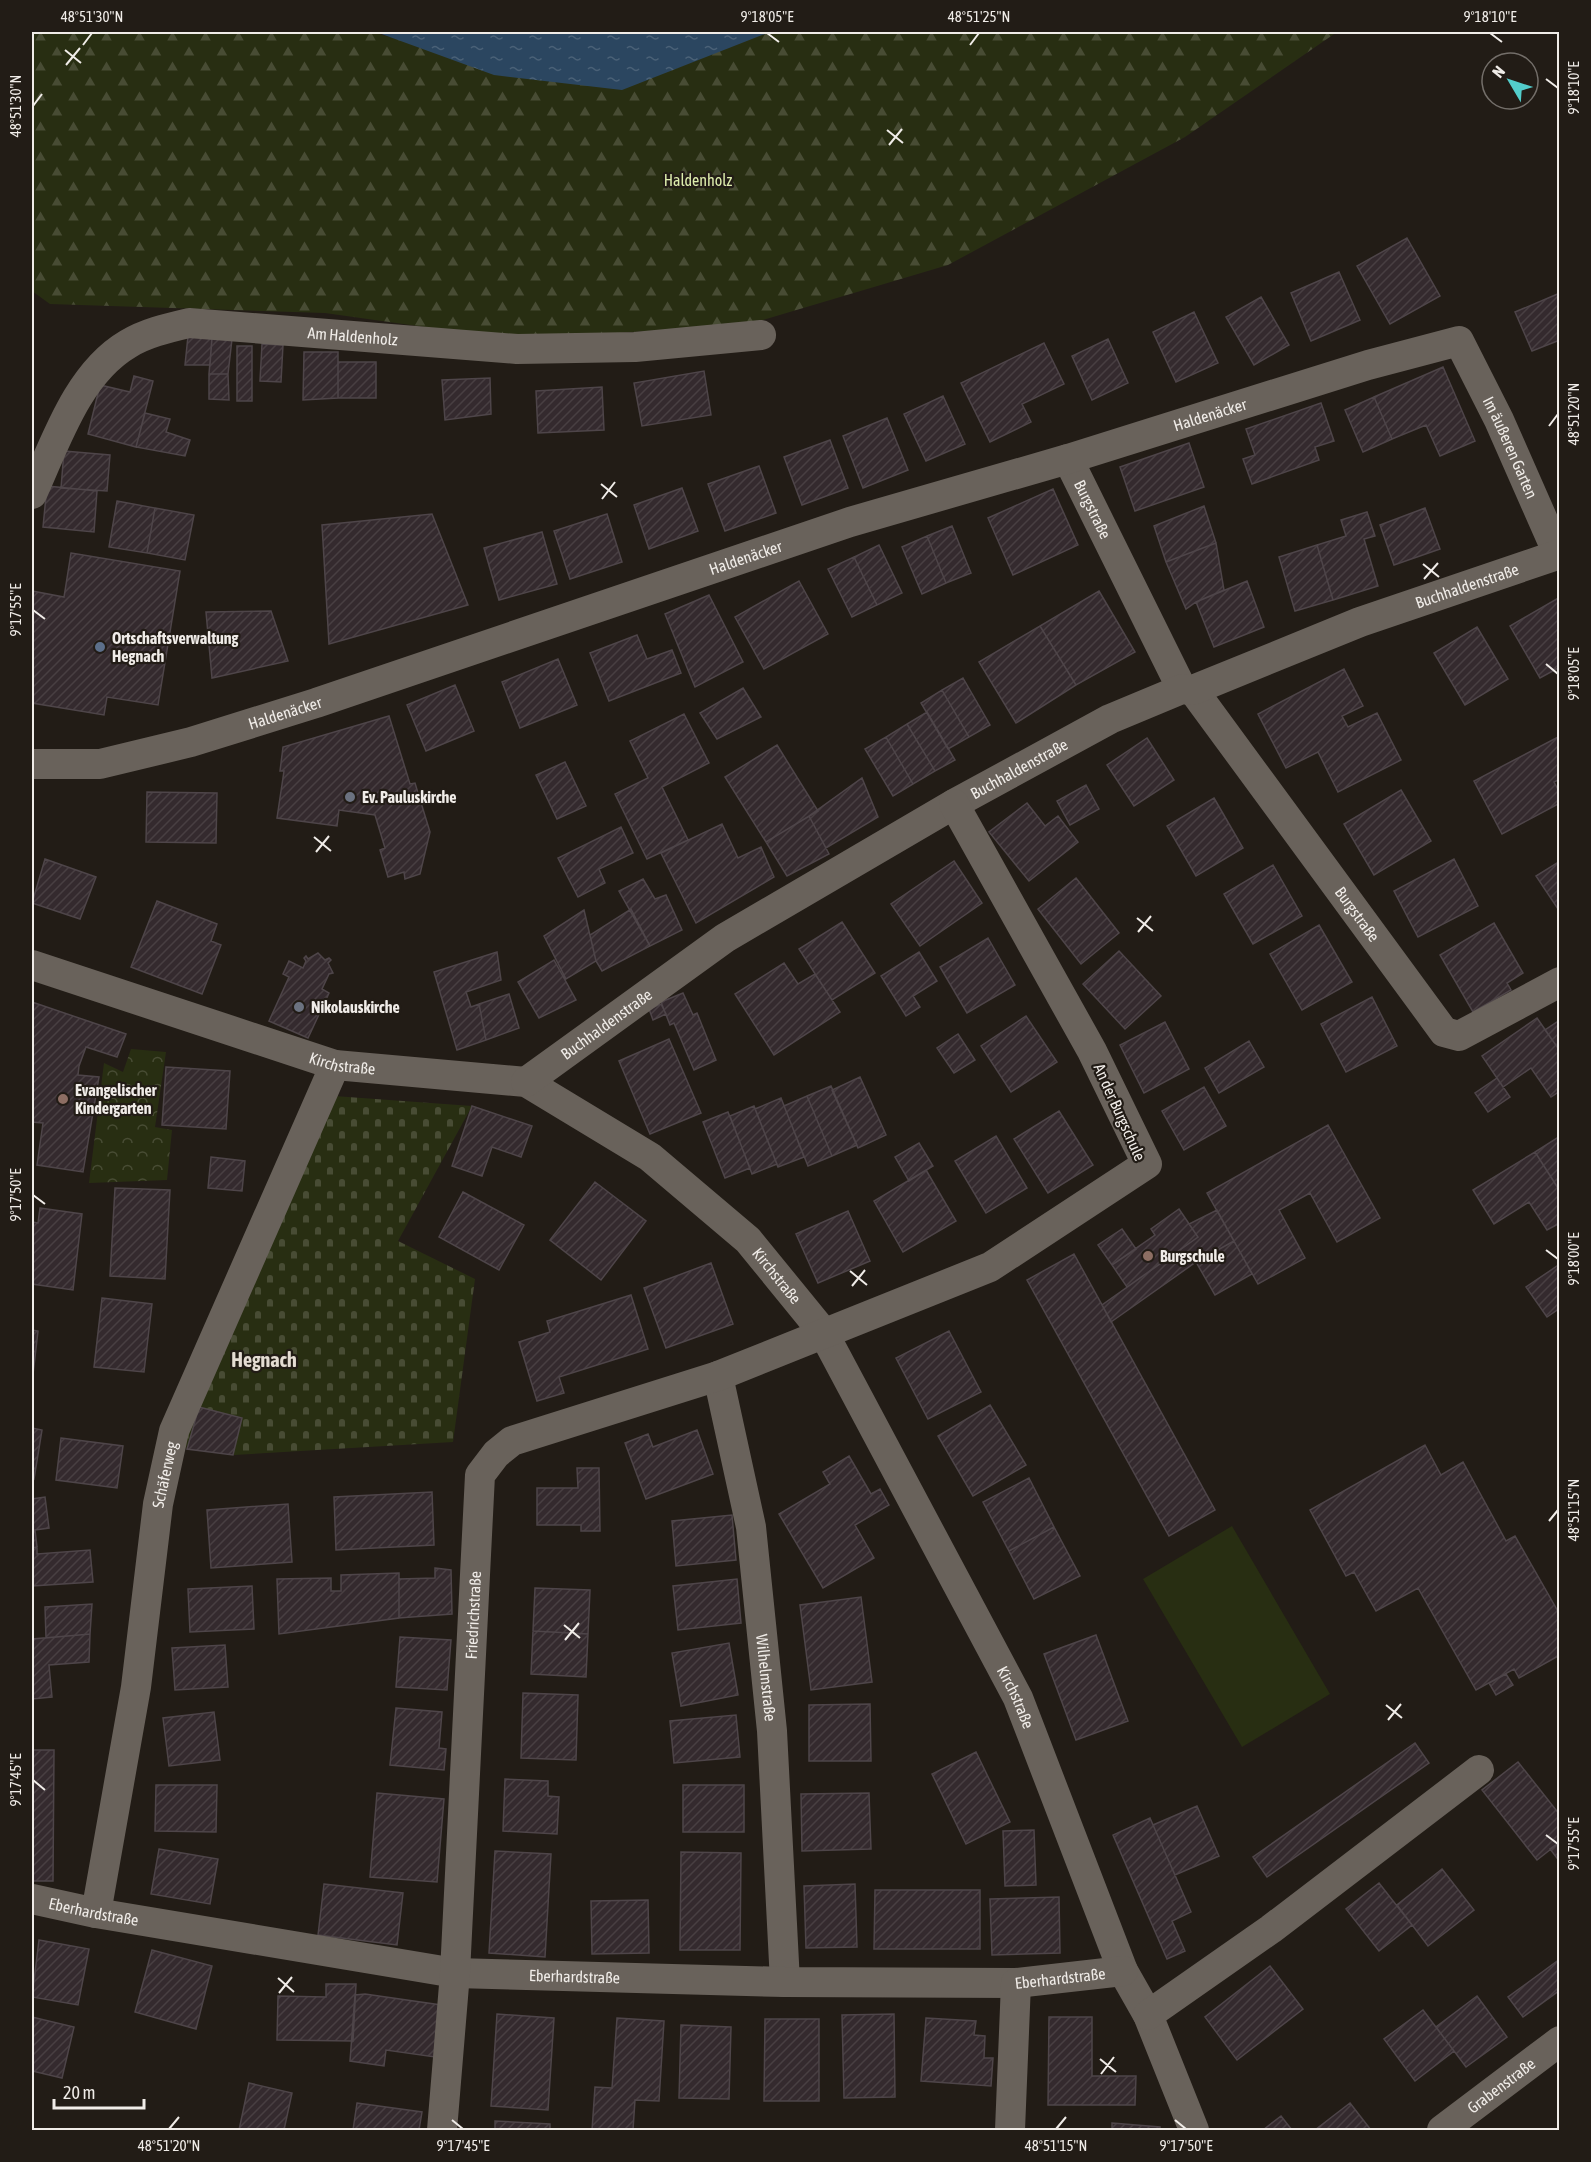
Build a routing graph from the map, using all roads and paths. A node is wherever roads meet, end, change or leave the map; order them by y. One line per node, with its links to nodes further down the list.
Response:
1 (761, 335): 4 (street, Am Haldenholz)
2 (1459, 341): 3 (street, Haldenäcker); 5 (street, Im äußeren Garten)
3 (1068, 459): 6 (street, Burgstraße); 7 (street, Haldenäcker)
4 (32, 494)
5 (1559, 554): 6 (street, Buchhaldenstraße)
6 (1187, 689): 8 (street, Buchhaldenstraße); 10 (street, Burgstraße)
7 (32, 764)
8 (954, 804): 12 (street, Buchhaldenstraße); 13 (street, An der Burgschule)
9 (32, 965): 11 (street, Kirchstraße)
10 (1560, 982)
11 (335, 1065): 12 (street, Kirchstraße); 17 (street, Schäferweg)
12 (526, 1083): 13 (street, Kirchstraße)
13 (823, 1332): 14 (street, Friedrichstraße); 18 (street, Kirchstraße)
14 (718, 1376): 19 (street, Friedrichstraße); 20 (street, Wilhelmstraße)
15 (1479, 1770): 22 (street)
16 (32, 1899): 17 (street, Eberhardstraße)
17 (96, 1914): 19 (street, Eberhardstraße)
18 (1123, 1971): 21 (street, Eberhardstraße); 22 (street, Kirchstraße)
19 (455, 1973): 20 (street, Eberhardstraße); 24 (street, Friedrichstraße)
20 (785, 1982): 21 (street, Eberhardstraße)
21 (1016, 1983): 25 (street)
22 (1148, 2015): 26 (street, Kirchstraße)
23 (1560, 2041): 27 (street, Grabenstraße)
24 (442, 2130)
25 (1010, 2130)
26 (1194, 2130)
27 (1442, 2130)

